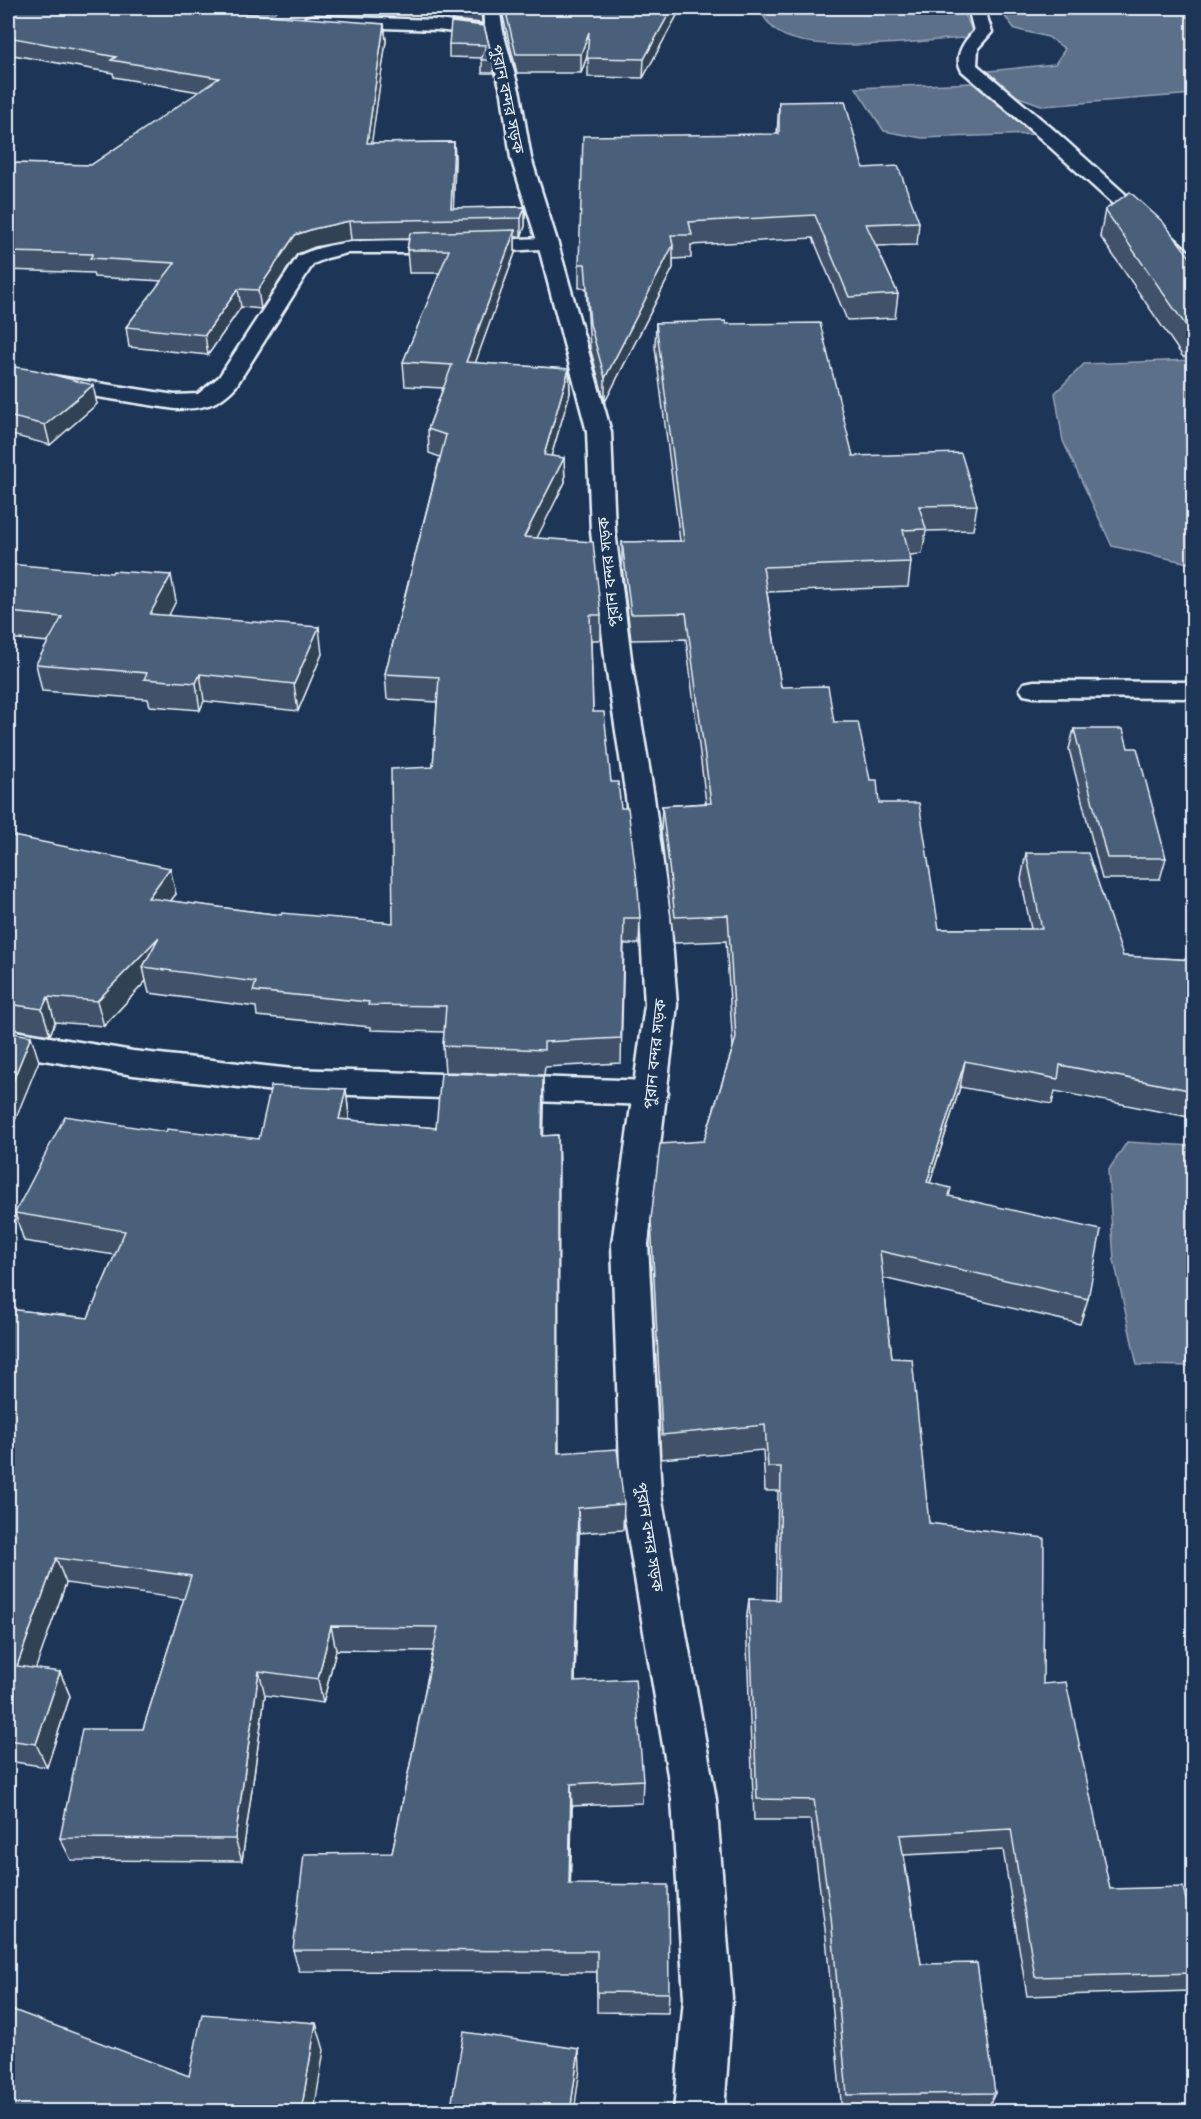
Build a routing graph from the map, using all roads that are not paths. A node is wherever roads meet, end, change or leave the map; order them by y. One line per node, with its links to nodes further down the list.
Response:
1 (976, 8): 5 (street)
2 (492, 20): 3 (street); 4 (street, পুরান বন্দর সড়ক)
3 (299, 21)
4 (548, 244): 6 (street); 10 (street, পুরান বন্দর সড়ক)
5 (1194, 267)
6 (8, 376)
7 (1034, 689): 8 (street)
8 (1194, 690)
9 (8, 1042): 10 (street)
10 (651, 1093): 11 (street, পুরান বন্দর সড়ক)
11 (699, 2112)

